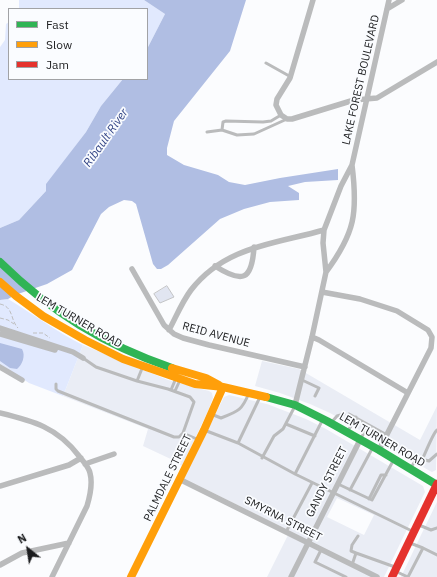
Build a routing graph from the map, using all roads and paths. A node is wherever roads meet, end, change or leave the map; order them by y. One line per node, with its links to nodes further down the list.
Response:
1 (313, 0): 7 (street)
2 (389, 0): 4 (street, LAKE FOREST BOULEVARD)
3 (402, 0): 4 (street)
4 (387, 9): 8 (street, LAKE FOREST BOULEVARD)
5 (437, 62): 8 (street)
6 (266, 63): 7 (lane)
7 (291, 77): 9 (street)
8 (366, 98): 10 (street); 13 (street, LAKE FOREST BOULEVARD)
9 (281, 115): 10 (street); 11 (lane)
10 (287, 119): 11 (lane)
11 (222, 130): 12 (lane)
12 (207, 132)
13 (352, 165): 14 (street, LAKE FOREST BOULEVARD); 19 (street, LAKE FOREST BOULEVARD)
14 (324, 230): 15 (street); 19 (street, LAKE FOREST BOULEVARD)
15 (254, 247): 17 (street); 17 (street)
16 (0, 262): 33 (main road, LEM TURNER ROAD)
17 (215, 266): 27 (street)
18 (132, 270): 27 (street, REID AVENUE)
19 (326, 272): 21 (street, LAKE FOREST BOULEVARD)
20 (0, 282): 33 (main road, LEM TURNER ROAD)
21 (322, 292): 30 (street, LAKE FOREST BOULEVARD); 44 (street)
22 (0, 304): 24 (path)
23 (0, 318): 24 (path)
24 (15, 325): 26 (path)
25 (0, 328): 32 (street)
26 (20, 330)
27 (169, 330): 35 (street, REID AVENUE)
28 (31, 333): 31 (path)
29 (0, 334): 32 (street)
30 (312, 337): 35 (street, LAKE FOREST BOULEVARD); 44 (street)
31 (51, 343)
32 (83, 358): 39 (lane)
33 (144, 362): 36 (main road, LEM TURNER ROAD); 39 (lane); 41 (main road, LEM TURNER ROAD)
34 (0, 367): 37 (street)
35 (305, 367): 38 (street, LAKE FOREST BOULEVARD)
36 (178, 379): 41 (main road, LEM TURNER ROAD); 42 (lane)
37 (22, 380)
38 (302, 380): 46 (lane); 47 (street, LAKE FOREST BOULEVARD)
39 (137, 381): 42 (lane)
40 (56, 384): 58 (lane)
41 (223, 387): 43 (main road, LEM TURNER ROAD); 49 (main road, PALMDALE STREET)
42 (173, 391): 58 (lane)
43 (249, 393): 45 (main road, LEM TURNER ROAD); 49 (lane)
44 (408, 393): 60 (street)
45 (260, 395): 47 (main road, LEM TURNER ROAD); 64 (lane)
46 (315, 396)
47 (295, 405): 53 (main road, LEM TURNER ROAD); 54 (lane)
48 (0, 413): 68 (street)
49 (211, 414): 56 (main road, PALMDALE STREET)
50 (344, 414): 53 (lane)
51 (349, 414): 52 (lane)
52 (356, 417): 55 (lane); 59 (lane)
53 (327, 421): 59 (main road, LEM TURNER ROAD); 61 (lane)
54 (286, 424): 61 (lane); 69 (lane)
55 (369, 425): 60 (lane); 63 (lane)
56 (204, 430): 62 (main road, PALMDALE STREET); 64 (lane)
57 (437, 430): 71 (lane)
58 (183, 433): 62 (lane)
59 (347, 433): 63 (main road, LEM TURNER ROAD)
60 (387, 434): 65 (street)
61 (315, 436): 74 (lane)
62 (199, 440): 75 (main road, PALMDALE STREET)
63 (360, 440): 65 (main road, LEM TURNER ROAD); 77 (street, GANDY STREET)
64 (238, 443): 69 (lane)
65 (376, 449): 70 (main road, LEM TURNER ROAD); 80 (lane)
66 (114, 454): 72 (street)
67 (437, 454): 71 (lane)
68 (80, 458): 72 (street); 79 (street)
69 (262, 458): 74 (lane)
70 (394, 459): 73 (main road, LEM TURNER ROAD); 80 (lane)
71 (422, 460): 73 (lane)
72 (85, 464): 88 (street)
73 (410, 468): 78 (main road, LEM TURNER ROAD)
74 (295, 474): 76 (lane)
75 (180, 479): 84 (street, SMYRNA STREET); 98 (main road, PALMDALE STREET)
76 (312, 483): 81 (lane); 84 (lane)
77 (338, 484): 80 (lane); 81 (street, GANDY STREET)
78 (437, 485): 82 (main road)
79 (0, 486)
80 (350, 490)
81 (333, 493): 85 (lane); 89 (street, GANDY STREET)
82 (418, 524): 83 (lane); 85 (main road)
83 (437, 528)
84 (286, 532): 89 (street, SMYRNA STREET)
85 (414, 532): 87 (main road)
86 (358, 536): 92 (lane)
87 (408, 542): 90 (lane); 96 (main road)
88 (69, 543): 94 (street); 97 (street)
89 (308, 543): 91 (street, SMYRNA STREET); 99 (street, GANDY STREET)
90 (423, 548): 93 (lane); 102 (lane)
91 (321, 550): 95 (street, SMYRNA STREET); 100 (lane)
92 (356, 553): 95 (lane); 96 (lane)
93 (437, 555)
94 (0, 565)
95 (352, 565): 101 (street, SMYRNA STREET)
96 (394, 572): 102 (lane)
97 (52, 577)
98 (131, 577)
99 (291, 577)
100 (346, 577)
101 (376, 577)
102 (408, 577)

